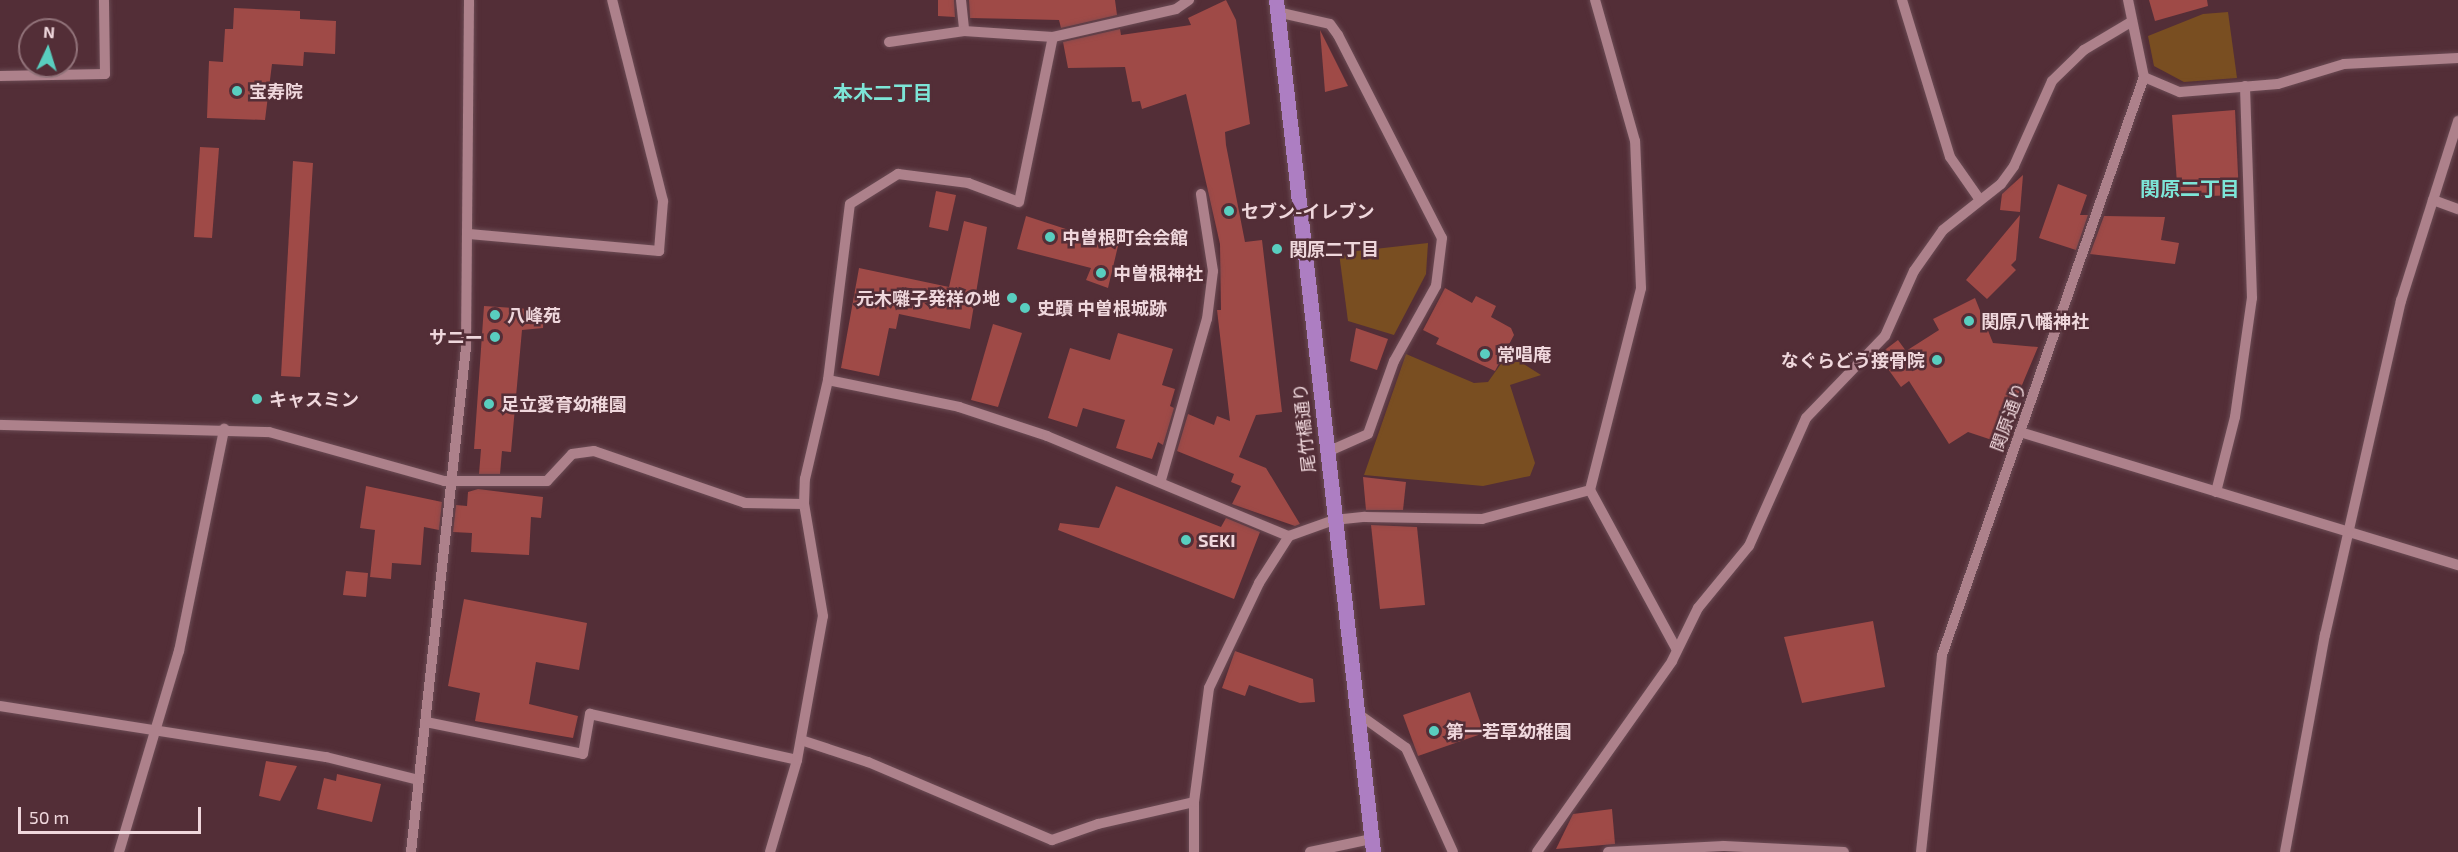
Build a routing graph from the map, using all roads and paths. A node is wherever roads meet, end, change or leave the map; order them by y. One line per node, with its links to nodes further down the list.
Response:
1 (104, 0): 15 (street)
2 (469, 0): 23 (street)
3 (612, 0): 23 (street)
4 (961, 0): 11 (street)
5 (1189, 0): 12 (street)
6 (1595, 0): 31 (street)
7 (1902, 0): 21 (street)
8 (2128, 0): 10 (street)
9 (1277, 6): 28 (main road, 尾竹橋通り); 28 (street)
10 (2131, 22): 16 (street); 21 (street)
11 (964, 31): 12 (street); 13 (street)
12 (1053, 37): 24 (street)
13 (889, 42)
14 (2458, 58): 17 (street)
15 (0, 76)
16 (2144, 77): 17 (street); 27 (street, 関原通り)
17 (2245, 86): 32 (street)
18 (2458, 121): 20 (street)
19 (1201, 194): 29 (street)
20 (2433, 200): 22 (street); 35 (street)
21 (1980, 201): 38 (street)
22 (2458, 209)
23 (469, 234): 30 (street)
24 (828, 380): 29 (street); 33 (street)
25 (0, 425): 26 (street)
26 (224, 429): 30 (street); 42 (street)
27 (2020, 432): 32 (street); 59 (street, 関原通り)
28 (1327, 452): 34 (main road, 尾竹橋通り)
29 (1161, 480): 36 (street)
30 (454, 481): 33 (street); 41 (street)
31 (1590, 490): 34 (street); 38 (street)
32 (2216, 492): 35 (street)
33 (804, 504): 43 (street)
34 (1334, 520): 36 (street); 40 (main road, 尾竹橋通り)
35 (2349, 535): 37 (street); 60 (street)
36 (1289, 536): 46 (street)
37 (2458, 565)
38 (1677, 650): 56 (street)
39 (0, 706): 42 (street)
40 (1357, 713): 48 (main road, 尾竹橋通り); 55 (street)
41 (426, 722): 44 (street); 45 (street)
42 (155, 729): 45 (street); 49 (street)
43 (801, 740): 44 (street); 47 (street)
44 (797, 760): 51 (street)
45 (419, 780): 50 (street)
46 (1194, 802): 47 (street); 53 (street)
47 (1052, 840): 52 (street)
48 (1372, 845): 54 (street)
49 (119, 852)
50 (411, 852)
51 (770, 852)
52 (1050, 852)
53 (1194, 852)
54 (1311, 852)
55 (1453, 852)
56 (1537, 852)
57 (1608, 852): 58 (street)
58 (1844, 852)
59 (1921, 852)
60 (2285, 852)

